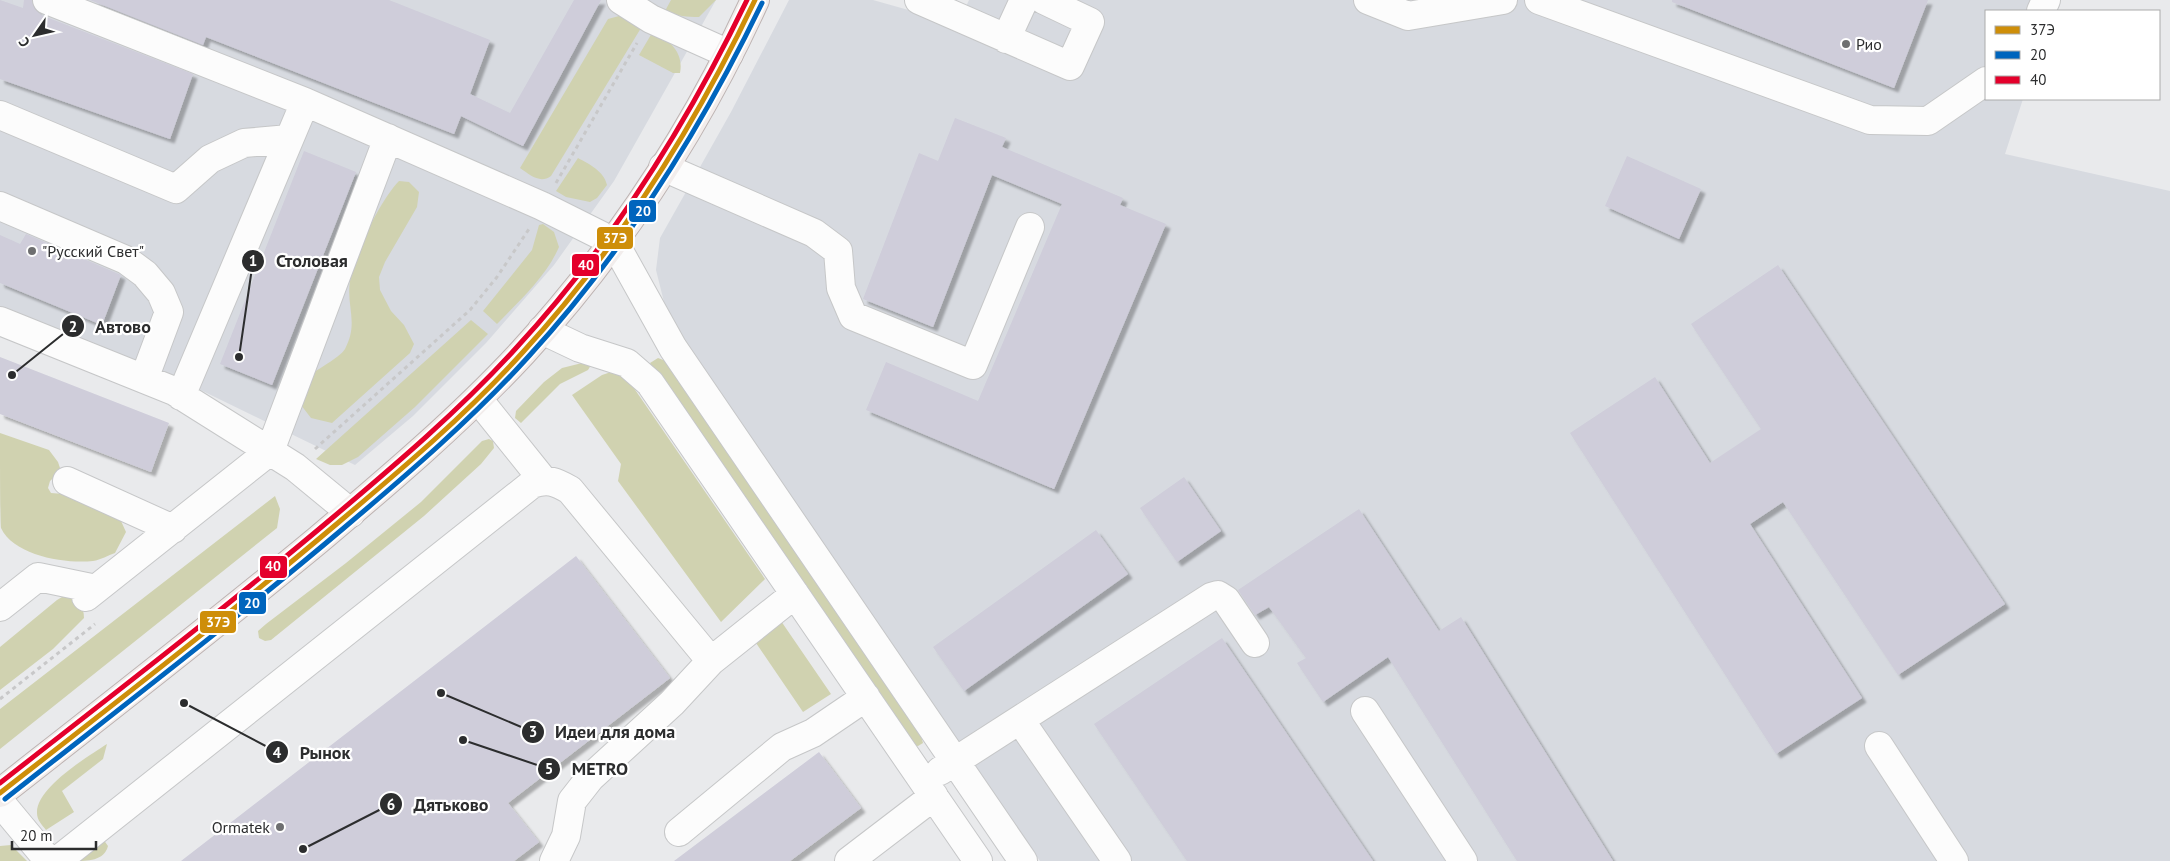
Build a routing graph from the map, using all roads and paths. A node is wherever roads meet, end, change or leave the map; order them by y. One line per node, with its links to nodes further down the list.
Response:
1 (47, 0): 14 (lane)
2 (621, 0): 10 (lane)
3 (756, 0): 12 (main road)
4 (919, 0): 11 (lane)
5 (1024, 0): 11 (lane)
6 (1044, 0): 11 (lane)
7 (1368, 0): 8 (lane)
8 (1503, 0)
9 (1539, 0): 13 (lane)
10 (651, 19): 12 (lane); 20 (path)
11 (1006, 39)
12 (729, 54): 18 (main road)
13 (1985, 83)
14 (305, 102): 16 (lane); 17 (lane)
15 (0, 115): 17 (lane)
16 (388, 138): 20 (lane); 28 (lane)
17 (289, 139): 26 (lane)
18 (663, 167): 21 (lane); 22 (main road)
19 (0, 206): 25 (lane)
20 (542, 206): 22 (lane); 29 (path)
21 (1030, 227)
22 (614, 242): 24 (main road); 44 (lane)
23 (0, 321): 25 (lane)
24 (542, 330): 27 (main road); 34 (lane)
25 (144, 380): 26 (lane)
26 (181, 396): 28 (lane)
27 (478, 399): 30 (lane); 32 (main road)
28 (270, 451): 29 (lane); 33 (lane)
29 (296, 467): 32 (lane)
30 (543, 480): 38 (lane); 50 (lane)
31 (67, 481): 33 (lane)
32 (351, 512): 46 (main road)
33 (173, 529): 35 (lane)
34 (795, 594): 38 (lane); 39 (lane)
35 (0, 607)
36 (101, 619): 40 (path)
37 (1255, 643): 42 (lane)
38 (711, 661): 51 (lane)
39 (866, 697): 45 (lane); 48 (lane)
40 (0, 699)
41 (1365, 711): 56 (lane)
42 (1020, 720): 44 (lane); 55 (lane)
43 (1879, 746): 57 (lane)
44 (955, 761): 45 (lane); 54 (lane)
45 (929, 789): 52 (lane); 53 (lane)
46 (0, 793)
47 (0, 802): 49 (lane)
48 (680, 832)
49 (49, 861)
50 (57, 861)
51 (554, 861)
52 (849, 861)
53 (978, 861)
54 (1023, 861)
55 (1117, 861)
56 (1463, 861)
57 (1954, 861)

